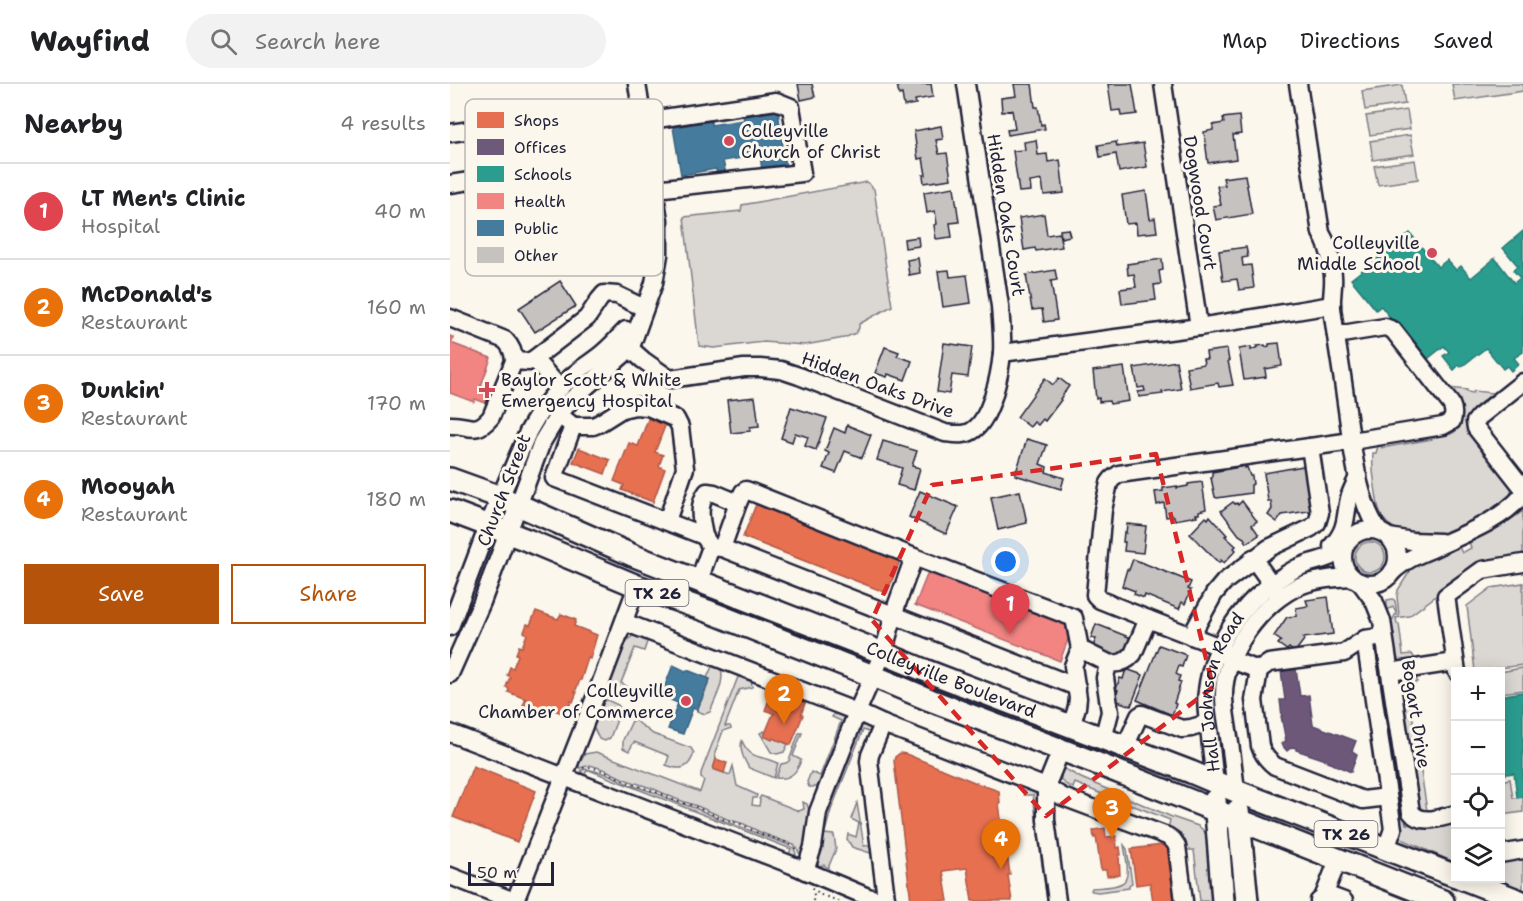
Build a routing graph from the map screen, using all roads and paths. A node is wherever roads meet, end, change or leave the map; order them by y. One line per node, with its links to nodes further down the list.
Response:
1 (637, 84): 5 (street, Church Street)
2 (966, 84): 19 (street, Hidden Oaks Court)
3 (1163, 84): 16 (street, Dogwood Court)
4 (1298, 84): 13 (street)
5 (640, 99)
6 (663, 118): 11 (street)
7 (465, 131): 8 (street)
8 (450, 133)
9 (465, 182): 10 (street)
10 (450, 184)
11 (663, 188)
12 (655, 276): 14 (street, Church Street)
13 (1332, 305): 16 (street); 17 (street)
14 (644, 310): 18 (street, Church Street); 20 (street)
15 (450, 318): 21 (street)
16 (1199, 327): 19 (street)
17 (1336, 335): 27 (street); 27 (street)
18 (623, 343): 19 (street, Hidden Oaks Drive); 23 (street, Church Street); 24 (street, Church Street)
19 (1002, 353)
20 (534, 358): 21 (street); 23 (street)
21 (514, 361): 25 (street)
22 (1523, 382): 31 (street)
23 (561, 388): 24 (street, Church Street)
24 (552, 409): 26 (street); 33 (street, Church Street)
25 (450, 425)
26 (573, 426): 36 (street); 36 (street)
27 (1352, 441): 28 (street); 29 (street)
28 (1310, 447): 44 (street); 53 (street)
29 (1358, 476): 39 (street); 40 (street); 46 (street)
30 (450, 479): 33 (main road, Colleyville Boulevard / TX 26)
31 (1523, 488)
32 (1523, 495): 41 (street)
33 (509, 501): 37 (street, Church Street); 38 (street, Church Street); 49 (main road, Colleyville Boulevard / TX 26)
34 (738, 503): 42 (street); 42 (street); 43 (street)
35 (450, 511): 37 (main road, Colleyville Boulevard / TX 26)
36 (667, 521): 42 (street)
37 (488, 526): 38 (main road, Colleyville Boulevard / TX 26); 55 (street, Church Street)
38 (508, 534): 50 (main road, Colleyville Boulevard / TX 26); 68 (street, Church Street)
39 (1384, 534): 40 (street); 41 (street); 47 (street)
40 (1350, 539): 46 (street, Hall Johnson Road); 48 (street)
41 (1444, 542): 47 (street)
42 (712, 544): 49 (street); 52 (street)
43 (914, 557): 52 (street); 60 (street)
44 (1253, 558): 51 (street); 57 (street)
45 (1523, 563): 65 (street)
46 (1304, 565): 51 (street, Hall Johnson Road)
47 (1390, 575): 48 (street); 56 (street, Bogart Drive)
48 (1356, 580): 51 (street, Hall Johnson Road); 56 (street, Bogart Drive)
49 (700, 581): 61 (main road, Colleyville Boulevard / TX 26)
50 (637, 586): 54 (street); 69 (main road, Colleyville Boulevard / TX 26)
51 (1276, 591): 59 (street, Hall Johnson Road); 62 (street, Hall Johnson Road)
52 (895, 615): 61 (street); 70 (street)
53 (1148, 619): 57 (street); 63 (street)
54 (624, 622): 71 (street); 79 (street)
55 (450, 627)
56 (1383, 629): 58 (street); 67 (street, Bogart Drive)
57 (1191, 636): 59 (street)
58 (1365, 639): 66 (street); 83 (street)
59 (1220, 647): 62 (street); 72 (street, Hall Johnson Road)
60 (1080, 650): 63 (street); 70 (street)
61 (883, 653): 69 (street); 74 (main road, Colleyville Boulevard / TX 26)
62 (1231, 660): 66 (street); 82 (street, Hall Johnson Road)
63 (1108, 663): 76 (street)
64 (1451, 667): 67 (street)
65 (1456, 667)
66 (1259, 670): 83 (street)
67 (1390, 672): 85 (street, Bogart Drive)
68 (450, 674)
69 (873, 676): 71 (street); 78 (main road, Colleyville Boulevard / TX 26)
70 (1077, 687): 74 (street)
71 (857, 712): 73 (street); 91 (street)
72 (1208, 723): 77 (street); 80 (street, Hall Johnson Road)
73 (883, 724): 81 (street); 96 (street)
74 (1071, 726): 76 (main road, Colleyville Boulevard / TX 26)
75 (450, 733): 79 (street)
76 (1103, 738): 77 (main road, Colleyville Boulevard / TX 26)
77 (1125, 747): 80 (main road, Colleyville Boulevard / TX 26)
78 (1061, 750): 81 (street); 84 (main road, Colleyville Boulevard / TX 26)
79 (564, 778): 91 (street); 97 (street)
80 (1215, 783): 82 (main road, Colleyville Boulevard / TX 26); 84 (main road, Hall Johnson Road)
81 (1046, 787): 100 (street); 101 (street)
82 (1236, 791): 86 (main road, Hall Johnson Road); 87 (main road, Colleyville Boulevard / TX 26)
83 (1388, 797): 87 (street)
84 (1215, 811): 86 (main road, Colleyville Boulevard / TX 26); 102 (main road, Hall Johnson Road)
85 (1451, 815)
86 (1239, 821): 90 (main road, Colleyville Boulevard / TX 26); 103 (main road, Hall Johnson Road)
87 (1386, 849): 92 (main road, Colleyville Boulevard / TX 26)
88 (1523, 850): 89 (street)
89 (1505, 853)
90 (1338, 860): 95 (street); 105 (main road, Colleyville Boulevard / TX 26)
91 (805, 872): 96 (street)
92 (1451, 874)
93 (450, 876): 97 (street)
94 (1472, 883): 106 (main road)
95 (1322, 897): 104 (street)
96 (887, 899)
97 (514, 901)
98 (813, 901): 99 (path)
99 (839, 901)
100 (1057, 901)
101 (1184, 901)
102 (1223, 901)
103 (1247, 901)
104 (1344, 901)
105 (1443, 901)
106 (1520, 901)

